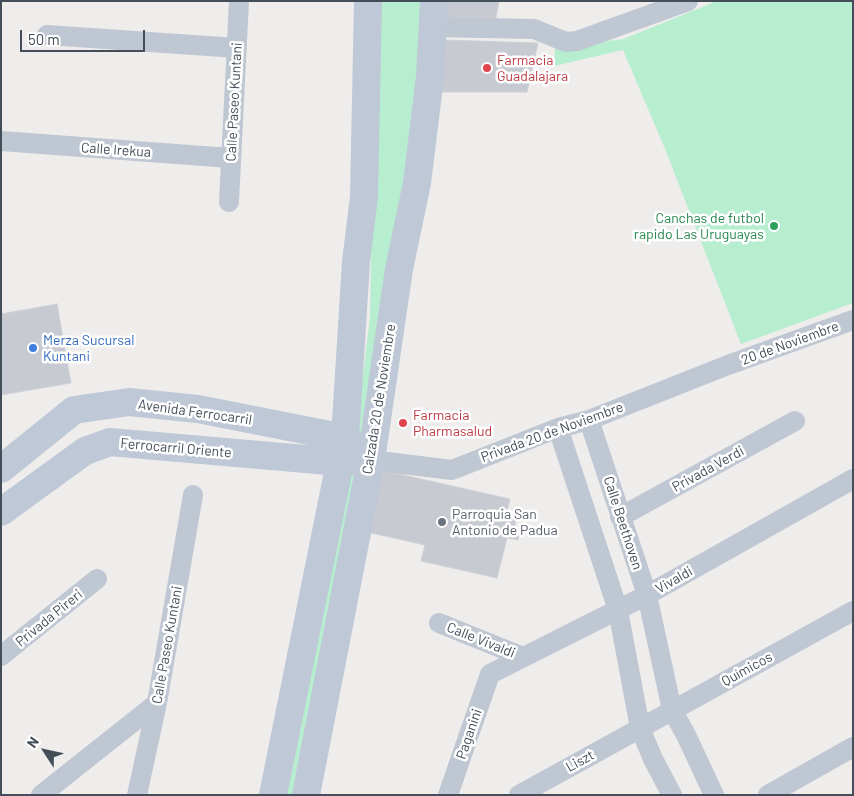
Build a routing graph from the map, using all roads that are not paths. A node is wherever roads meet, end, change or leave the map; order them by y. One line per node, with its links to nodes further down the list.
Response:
1 (239, 1): 6 (street, Calle Paseo Kuntani)
2 (368, 1): 17 (main road, Calzada 20 de Noviembre)
3 (688, 1): 4 (street)
4 (433, 14): 18 (main road, Calzada 20 de Noviembre)
5 (47, 35): 6 (street)
6 (237, 48): 8 (street, Calle Paseo Kuntani)
7 (1, 141): 8 (street, Calle Irekua)
8 (230, 158): 9 (street, Calle Paseo Kuntani)
9 (229, 202)
10 (853, 320): 11 (street, 20 de Noviembre)
11 (728, 365): 13 (street, Privada 20 de Noviembre)
12 (198, 409): 16 (main road); 17 (main road, Avenida Ferrocarril); 19 (main road, Avenida Ferrocarril)
13 (589, 420): 15 (street, Privada 20 de Noviembre); 23 (street, Calle Beethoven)
14 (795, 421): 23 (street, Privada Verdi)
15 (558, 428): 18 (street, Privada 20 de Noviembre); 26 (street)
16 (195, 450): 17 (main road, Ferrocarril Oriente); 22 (main road, Ferrocarril Oriente)
17 (343, 450): 18 (main road, Avenida Ferrocarril); 38 (main road, Calzada 20 de Noviembre)
18 (371, 460): 39 (main road, Calzada 20 de Noviembre)
19 (1, 469)
20 (853, 479): 25 (street, Vivaldi)
21 (193, 494): 32 (street, Calle Paseo Kuntani)
22 (1, 512)
23 (620, 517): 25 (street, Calle Beethoven)
24 (97, 579): 29 (street, Privada Pireri)
25 (647, 595): 26 (street, Vivaldi); 33 (street, Calle Beethoven)
26 (618, 610): 30 (street, Vivaldi); 34 (street)
27 (853, 611): 33 (street, Químicos)
28 (439, 623): 30 (street, Calle Vivaldi)
29 (1, 656)
30 (523, 657): 31 (street, Vivaldi)
31 (490, 674): 40 (street, Paganini)
32 (157, 703): 36 (street); 37 (street, Calle Paseo Kuntani)
33 (672, 710): 34 (street, Químicos); 43 (street, Calle Beethoven)
34 (640, 728): 41 (street, Liszt); 42 (street)
35 (853, 747): 44 (street)
36 (41, 795)
37 (136, 795)
38 (273, 795)
39 (306, 795)
40 (448, 795)
41 (519, 795)
42 (672, 795)
43 (714, 795)
44 (768, 795)

